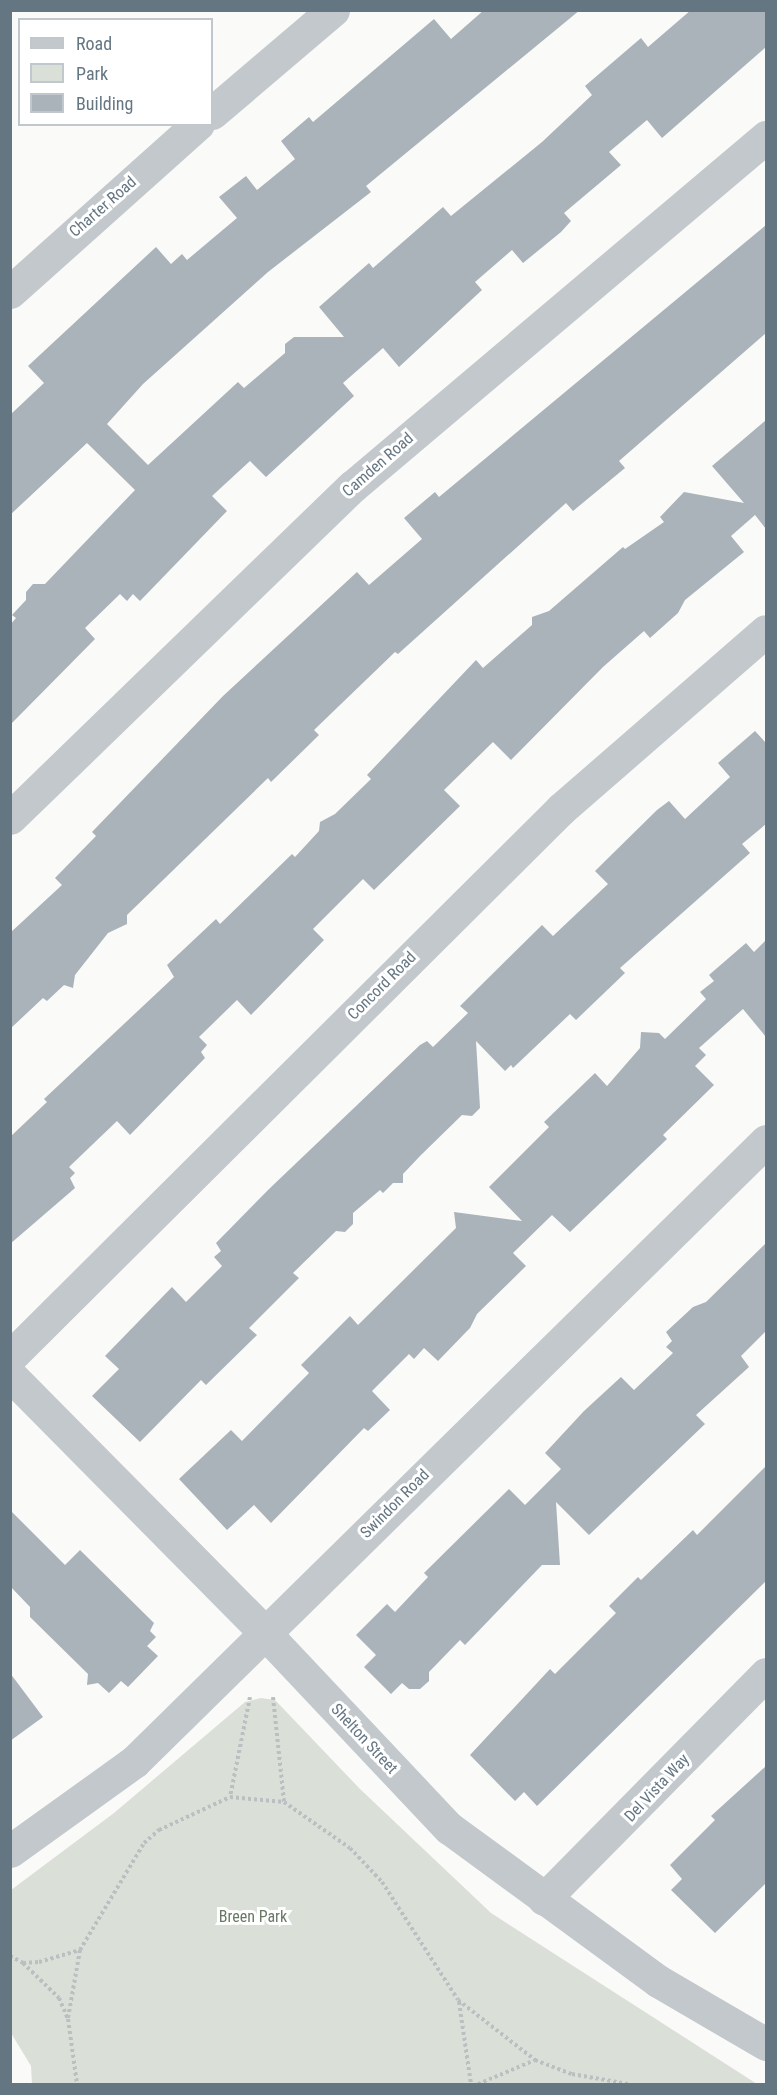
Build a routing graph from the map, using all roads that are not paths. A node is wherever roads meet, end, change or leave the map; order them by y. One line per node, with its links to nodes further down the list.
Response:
1 (333, 10): 2 (street)
2 (213, 112)
3 (196, 126): 5 (street, Charter Road)
4 (766, 137): 7 (street, Camden Road)
5 (10, 292)
6 (766, 631): 9 (street, Concord Road)
7 (10, 818)
8 (766, 1141): 11 (street, Swindon Road)
9 (10, 1357)
10 (10, 1375): 11 (street, Shelton Street)
11 (264, 1632): 13 (street, Swindon Road); 14 (street, Shelton Street)
12 (766, 1674): 14 (street, Del Vista Way)
13 (10, 1851)
14 (544, 1899): 15 (street, Shelton Street)
15 (766, 2044)

